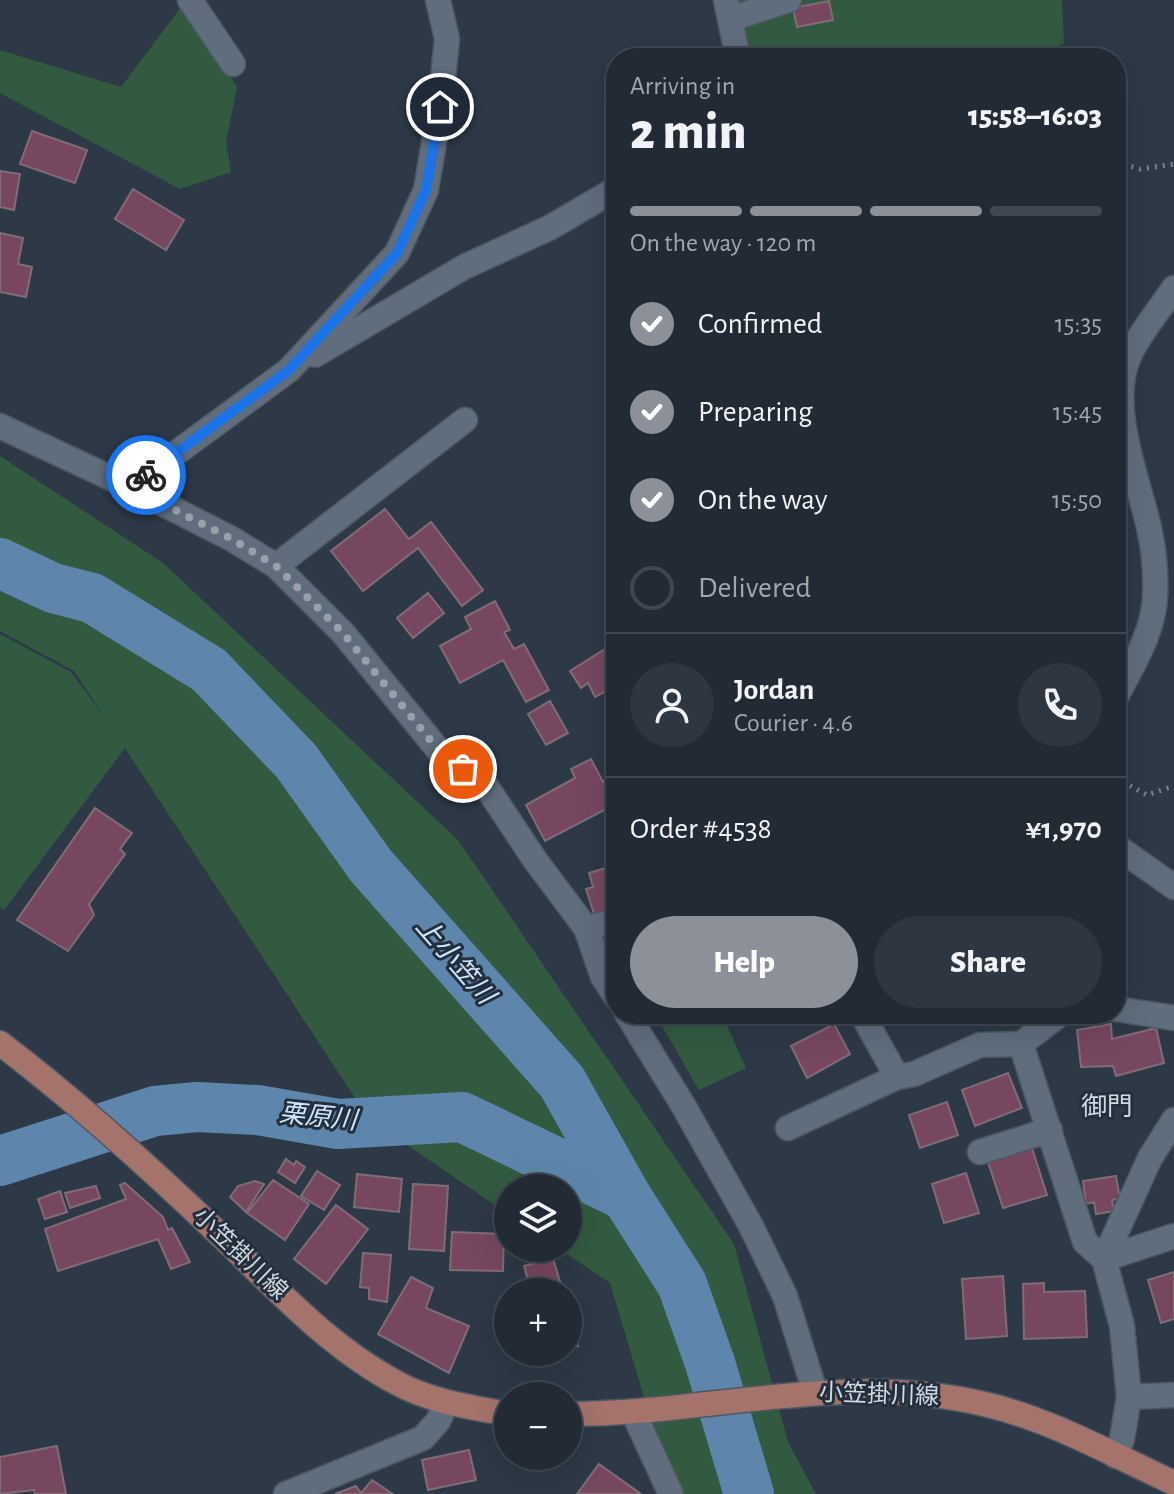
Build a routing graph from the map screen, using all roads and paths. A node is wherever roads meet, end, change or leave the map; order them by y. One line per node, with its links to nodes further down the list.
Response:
1 (190, 0): 6 (street)
2 (438, 0): 12 (street)
3 (789, 0): 4 (street)
4 (728, 9): 5 (street)
5 (736, 48)
6 (233, 64)
7 (1174, 164): 8 (path)
8 (1126, 165)
9 (606, 195): 12 (street)
10 (1174, 288): 11 (street)
11 (1126, 366)
12 (289, 370): 16 (street)
13 (465, 420): 17 (street)
14 (0, 426): 16 (street)
15 (1126, 431): 18 (street)
16 (130, 487): 17 (street)
17 (276, 566): 24 (street)
18 (1126, 677)
19 (1126, 783): 20 (path)
20 (1174, 786)
21 (1126, 853): 22 (street)
22 (1174, 887)
23 (606, 923): 24 (street)
24 (586, 928): 25 (street)
25 (606, 982)
26 (1126, 1011): 27 (street)
27 (1174, 1018)
28 (633, 1024): 40 (street)
29 (868, 1024): 33 (street)
30 (1047, 1024): 32 (street)
31 (0, 1043): 43 (main road, 小笠掛川線)
32 (1021, 1044): 33 (street); 36 (street)
33 (897, 1077): 35 (street)
34 (1174, 1120): 39 (street)
35 (788, 1128)
36 (1050, 1130): 37 (street); 39 (street)
37 (980, 1152)
38 (1174, 1236): 39 (street)
39 (1104, 1259): 42 (street)
40 (804, 1393): 45 (main road, 小笠掛川線); 47 (main road, 小笠掛川線)
41 (1174, 1395): 42 (street)
42 (1129, 1397): 47 (street)
43 (447, 1403): 44 (main road, 小笠掛川線); 49 (street)
44 (494, 1411)
45 (644, 1411): 46 (main road, 小笠掛川線); 50 (street)
46 (582, 1413)
47 (1115, 1456): 48 (main road, 小笠掛川線)
48 (1174, 1483)
49 (286, 1494)
50 (671, 1494)

